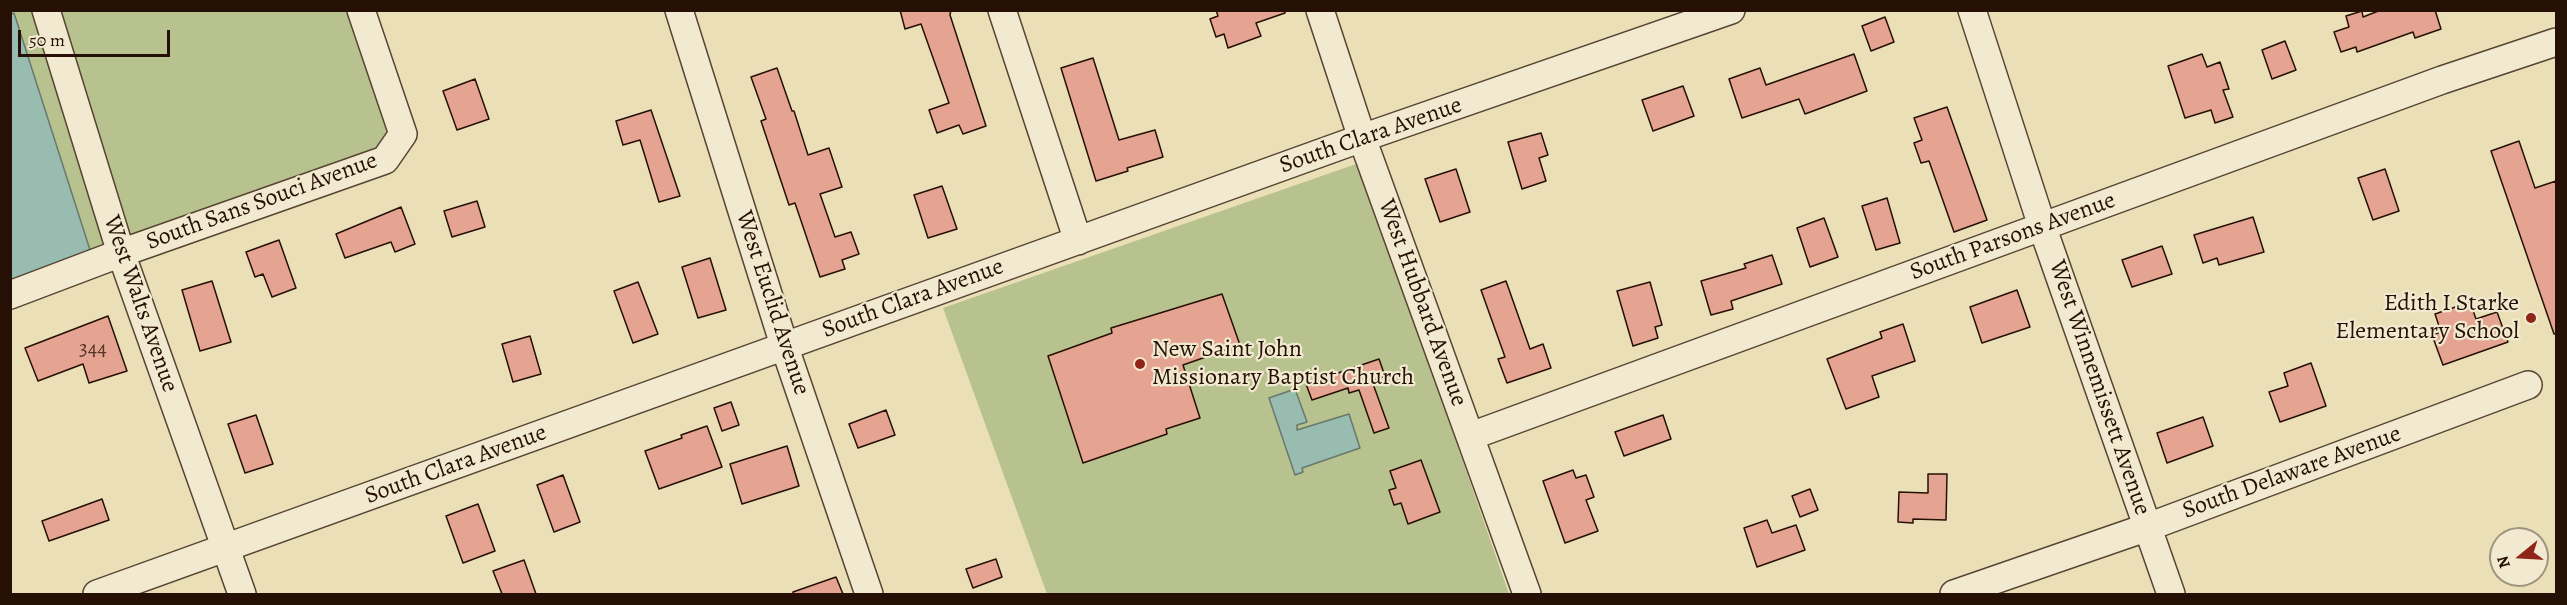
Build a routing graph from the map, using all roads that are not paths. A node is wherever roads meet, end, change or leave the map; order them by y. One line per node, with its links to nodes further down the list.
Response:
1 (46, 10): 12 (street, West Walts Avenue)
2 (361, 10): 12 (street, South Sans Souci Avenue)
3 (678, 10): 14 (street, West Euclid Avenue)
4 (1002, 10): 11 (street)
5 (1320, 10): 9 (street, West Hubbard Avenue)
6 (1731, 10): 9 (street, South Clara Avenue)
7 (1972, 10): 10 (street, West Winnemissett Avenue)
8 (2556, 42): 10 (street, South Parsons Avenue)
9 (1362, 138): 11 (street, South Clara Avenue); 16 (street, West Hubbard Avenue)
10 (2042, 226): 16 (street, South Parsons Avenue); 17 (street, West Winnemissett Avenue)
11 (1078, 241): 14 (street, South Clara Avenue)
12 (121, 253): 13 (street, South Sans Souci Avenue); 18 (street, West Walts Avenue)
13 (10, 295)
14 (784, 345): 18 (street, South Clara Avenue); 21 (street, West Euclid Avenue)
15 (2528, 385): 17 (street, South Delaware Avenue)
16 (1471, 436): 22 (street, West Hubbard Avenue)
17 (2148, 527): 23 (street, South Delaware Avenue); 24 (street, West Winnemissett Avenue)
18 (226, 549): 19 (street, South Clara Avenue); 20 (street, West Walts Avenue)
19 (97, 594)
20 (242, 594)
21 (869, 594)
22 (1527, 594)
23 (1954, 594)
24 (2170, 594)

